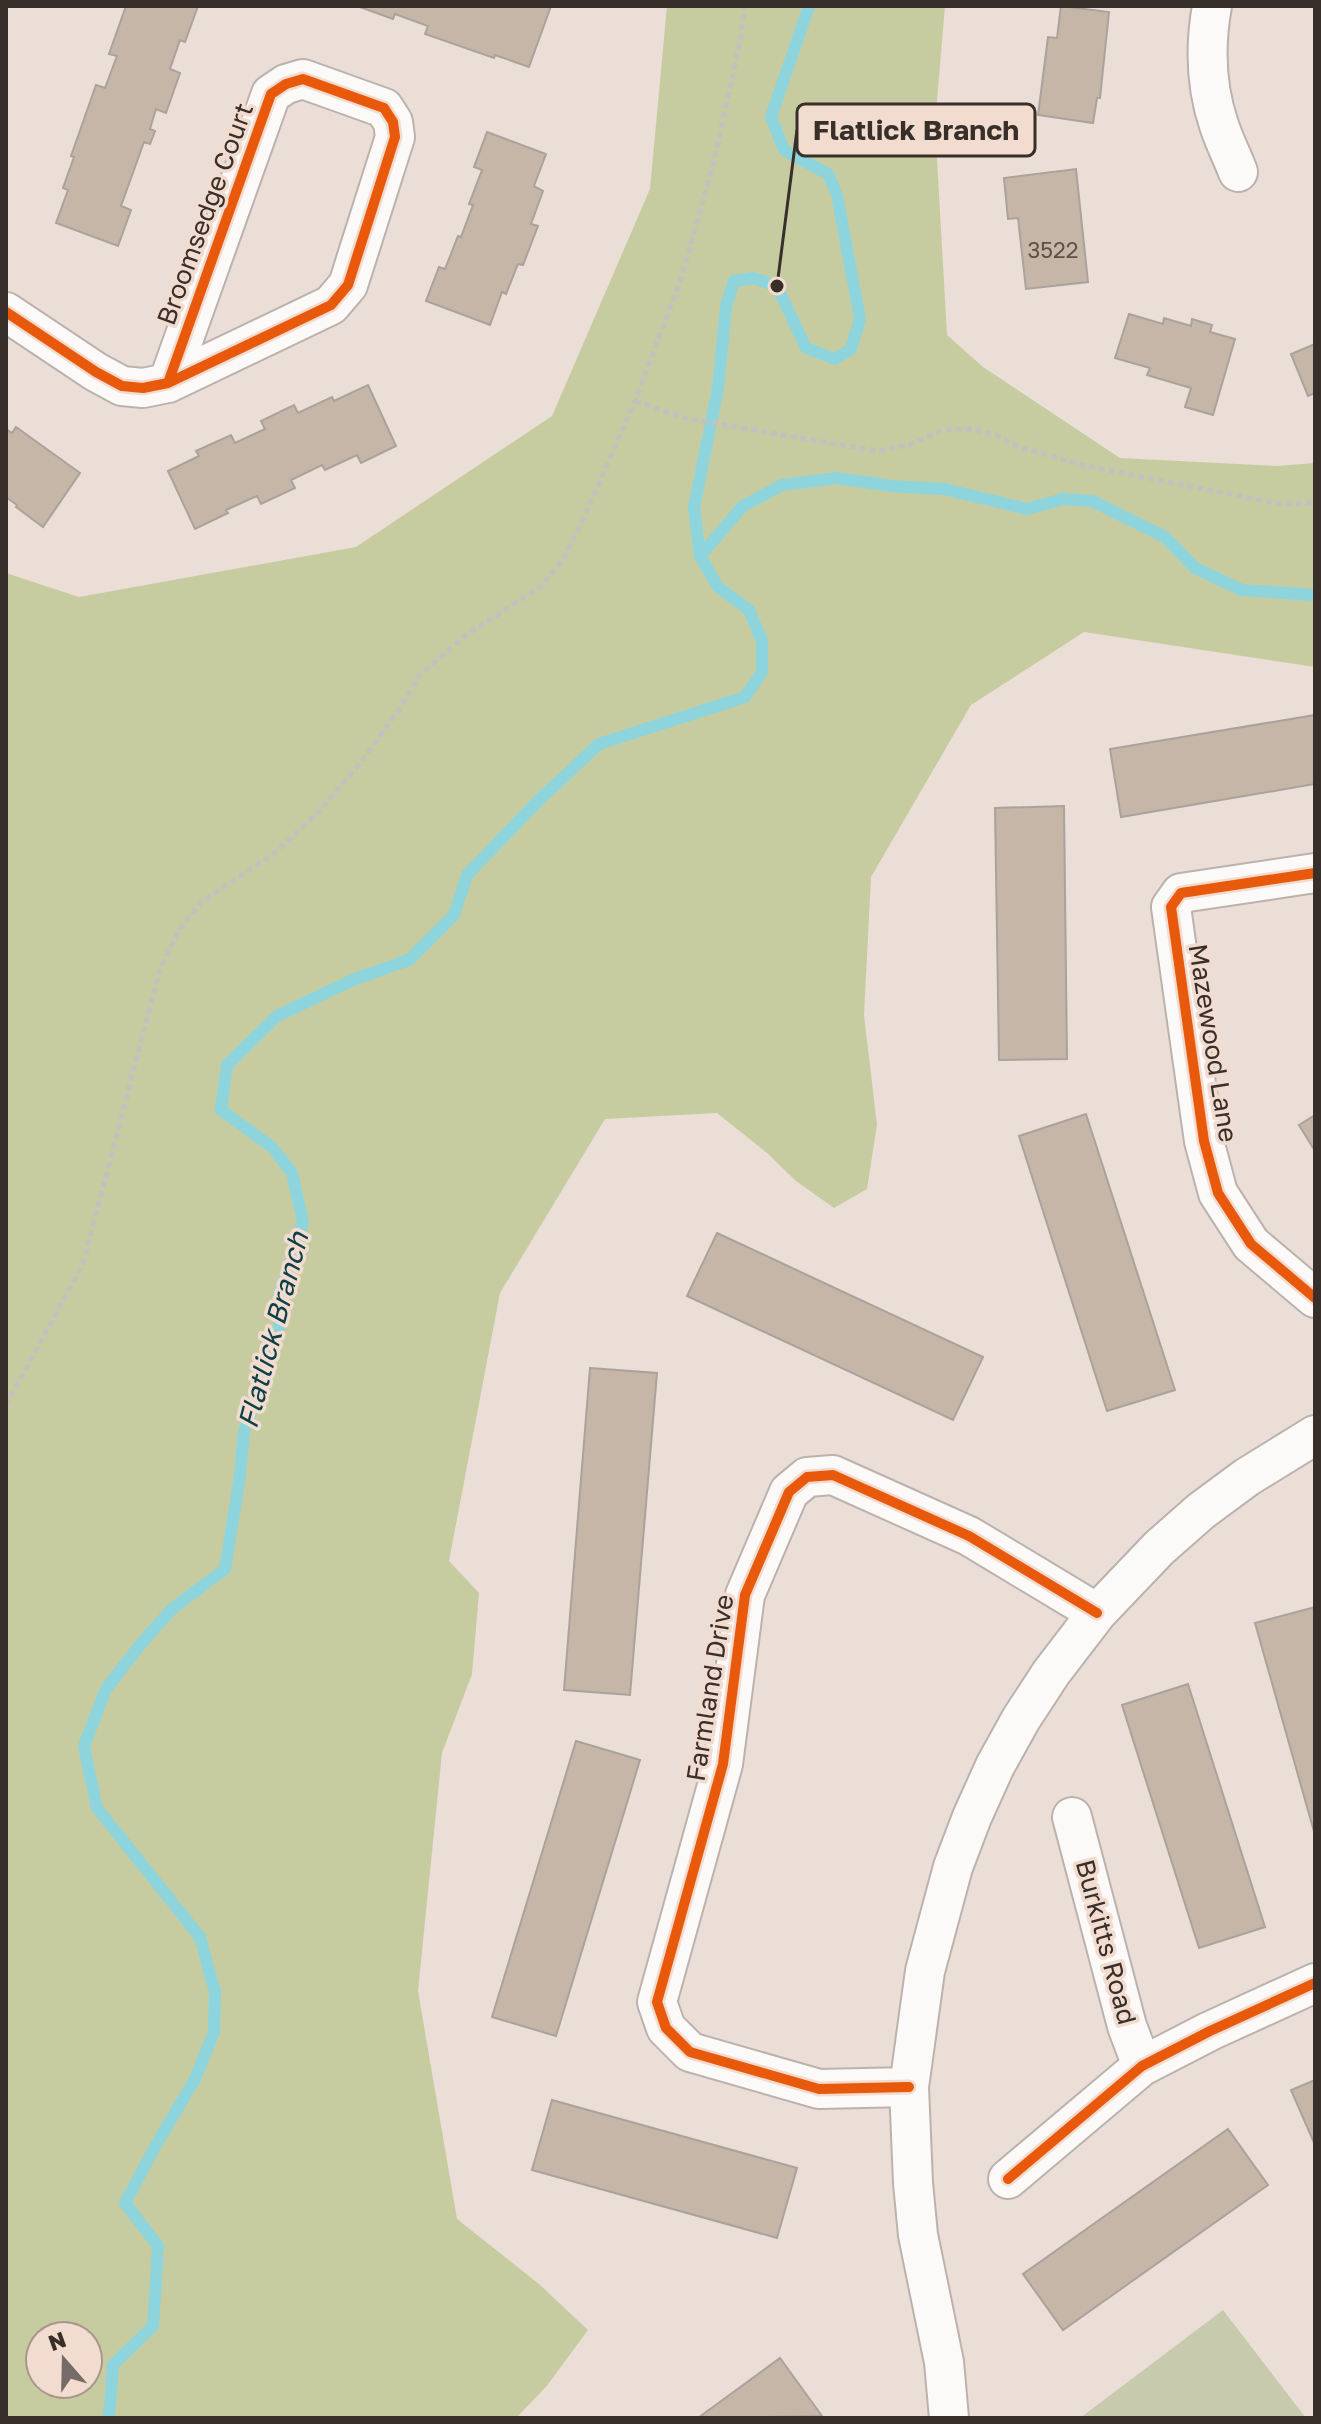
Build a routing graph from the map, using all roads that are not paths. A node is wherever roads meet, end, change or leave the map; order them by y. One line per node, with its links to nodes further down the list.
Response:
1 (1212, 6): 2 (street)
2 (1238, 172)
3 (6, 312): 4 (street, Broomsedge Court)
4 (168, 383): 4 (street, Broomsedge Court)
5 (1315, 873): 6 (street, Mazewood Lane)
6 (1315, 1298)
7 (1315, 1435): 8 (street)
8 (1097, 1613): 12 (street); 12 (street, Farmland Drive)
9 (1072, 1817): 11 (street, Burkitts Road)
10 (1315, 1983): 11 (street)
11 (1142, 2066): 13 (street)
12 (909, 2087): 14 (street)
13 (1008, 2179)
14 (949, 2418)

